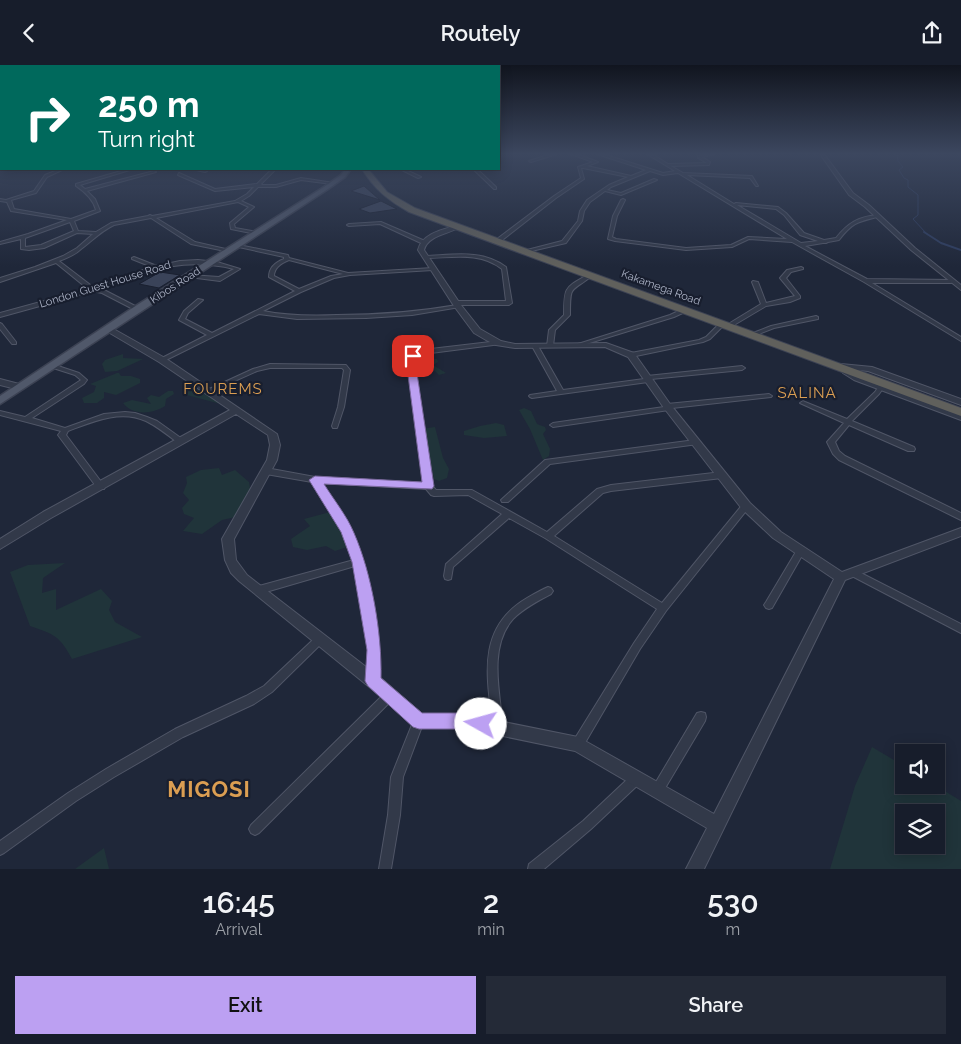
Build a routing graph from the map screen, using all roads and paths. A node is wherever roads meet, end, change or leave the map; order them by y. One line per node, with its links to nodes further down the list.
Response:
1 (34, 192): 15 (street)
2 (86, 192): 20 (street)
3 (251, 192): 16 (street)
4 (319, 192): 25 (main road, Kibos Road)
5 (383, 192): 22 (highway, Kakamega Road)
6 (386, 192): 27 (highway, Kakamega Road)
7 (563, 192): 27 (street)
8 (601, 192): 35 (street)
9 (611, 192): 10 (street)
10 (629, 192)
11 (711, 192): 17 (street)
12 (849, 192): 19 (street)
13 (623, 199): 28 (street)
14 (0, 200): 15 (street)
15 (8, 200): 20 (street)
16 (238, 201): 18 (street); 25 (street)
17 (734, 204): 28 (street); 29 (street)
18 (150, 216): 24 (street); 34 (street)
19 (876, 216): 29 (street); 49 (street)
20 (72, 221): 23 (street); 26 (street)
21 (349, 225): 31 (street)
22 (457, 227): 31 (street); 45 (highway, Kakamega Road)
23 (76, 232): 24 (street); 26 (street)
24 (96, 233): 39 (street)
25 (256, 233): 32 (main road, Kibos Road)
26 (22, 237): 30 (street)
27 (499, 240): 35 (highway, Kakamega Road)
28 (793, 241): 33 (street)
29 (826, 242): 33 (street)
30 (0, 243)
31 (424, 243): 36 (street)
32 (236, 245): 34 (main road, Kibos Road); 38 (street)
33 (800, 245): 48 (street)
34 (228, 251): 40 (main road, Kibos Road)
35 (529, 251): 62 (highway, Kakamega Road)
36 (424, 257): 43 (street); 55 (street)
37 (134, 258): 41 (street)
38 (287, 259): 44 (street); 53 (street)
39 (56, 260): 47 (street); 52 (street)
40 (210, 262): 41 (street, London Guest House Road); 46 (main road, Kibos Road); 46 (street, London Guest House Road)
41 (155, 267): 52 (street, London Guest House Road)
42 (801, 268): 56 (street)
43 (433, 269): 44 (street); 55 (street)
44 (350, 274): 53 (street)
45 (591, 275): 58 (highway, Kakamega Road); 72 (street)
46 (189, 276): 57 (main road, Kibos Road)
47 (1, 278)
48 (866, 281): 49 (street); 67 (street)
49 (951, 281): 51 (street)
50 (755, 282): 56 (street)
51 (961, 288)
52 (92, 289): 57 (street); 60 (street, London Guest House Road)
53 (299, 291): 59 (street)
54 (200, 300): 66 (street)
55 (457, 304): 59 (street); 69 (street)
56 (764, 305): 62 (street)
57 (137, 309): 64 (main road, Kibos Road)
58 (685, 310): 62 (highway, Kakamega Road); 70 (street)
59 (259, 312): 66 (street)
60 (0, 315)
61 (816, 318): 65 (street)
62 (728, 323): 65 (highway, Kakamega Road); 73 (street); 76 (highway, Kakamega Road)
63 (0, 325): 68 (street)
64 (107, 329): 74 (street); 75 (main road, Kibos Road)
65 (756, 333): 76 (highway, Kakamega Road)
66 (212, 335): 74 (street)
67 (961, 339)
68 (14, 343)
69 (498, 343): 71 (street); 106 (street)
70 (581, 345): 72 (street); 73 (street)
71 (535, 346): 72 (street); 83 (street)
72 (550, 346)
73 (631, 355): 78 (street)
74 (162, 360): 82 (street)
75 (52, 366): 80 (main road, Kibos Road); 95 (street)
76 (842, 367): 81 (street); 87 (street); 89 (highway, Kakamega Road); 92 (highway, Kakamega Road)
77 (742, 368): 78 (street)
78 (648, 379): 83 (street); 90 (street)
79 (0, 382): 80 (street)
80 (20, 387): 86 (main road, Kibos Road)
81 (881, 387): 94 (street); 96 (street)
82 (208, 391): 91 (street); 98 (street)
83 (560, 391): 84 (street)
84 (532, 396)
85 (769, 396): 90 (street)
86 (0, 401)
87 (961, 402)
88 (803, 403): 96 (street)
89 (961, 406)
90 (668, 407): 97 (street); 101 (street)
91 (237, 410): 100 (street); 103 (street)
92 (961, 412)
93 (0, 413): 95 (street)
94 (961, 417)
95 (26, 419): 99 (street)
96 (848, 422): 102 (street); 111 (street)
97 (554, 425)
98 (335, 426)
99 (65, 430): 100 (street); 107 (street)
100 (181, 441): 107 (street)
101 (695, 442): 104 (street); 108 (street)
102 (910, 449)
103 (266, 471): 105 (street); 119 (street)
104 (722, 475): 109 (street); 113 (street)
105 (315, 480): 106 (street); 116 (street)
106 (428, 486): 110 (street)
107 (101, 487): 114 (street)
108 (505, 500)
109 (746, 506): 115 (street); 122 (street)
110 (508, 514): 113 (street); 118 (street)
111 (961, 517)
112 (961, 532): 117 (street)
113 (548, 537): 122 (street)
114 (0, 545)
115 (800, 552): 117 (street); 121 (street)
116 (359, 562): 119 (street); 125 (street)
117 (847, 575): 123 (street); 133 (street)
118 (448, 576)
119 (259, 590): 124 (street)
120 (548, 591): 129 (street)
121 (769, 605)
122 (663, 608): 130 (street)
123 (961, 629)
124 (319, 639): 125 (street); 135 (street)
125 (373, 681): 126 (street)
126 (390, 695): 128 (street); 134 (street)
127 (701, 717): 132 (street)
128 (419, 721): 129 (street); 136 (street)
129 (498, 727): 130 (street)
130 (578, 744): 131 (street)
131 (637, 778): 132 (street); 137 (street)
132 (657, 791): 133 (street)
133 (717, 825): 138 (street)
134 (255, 829)
135 (0, 849)
136 (385, 869)
137 (534, 869)
138 (694, 869)

